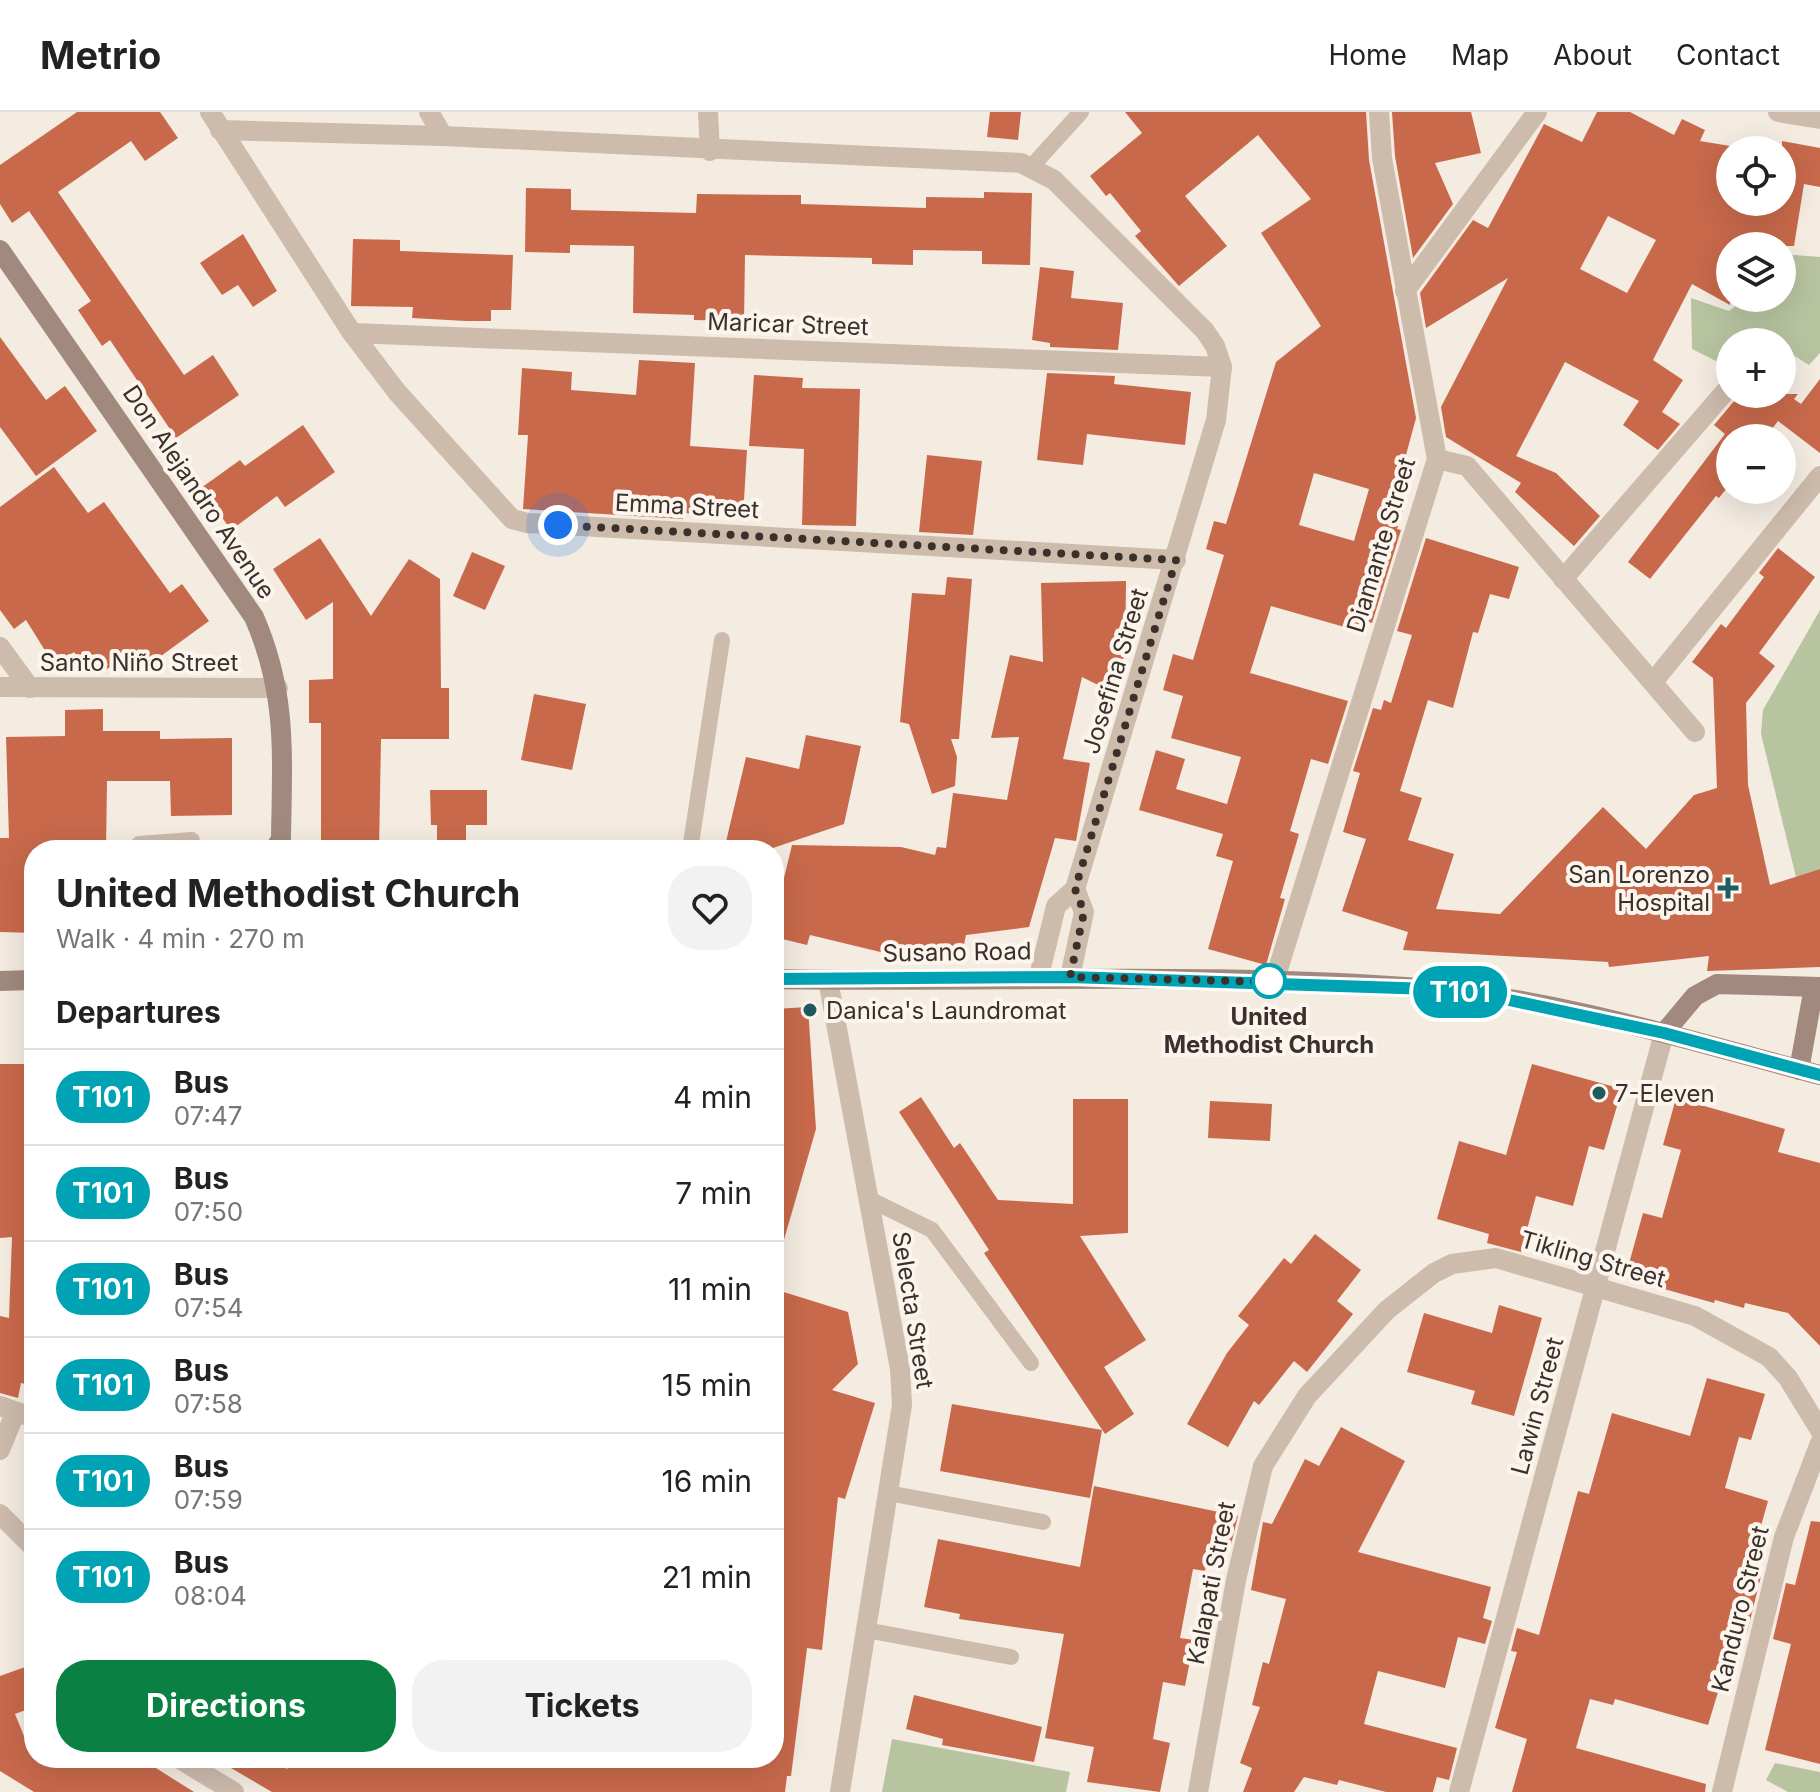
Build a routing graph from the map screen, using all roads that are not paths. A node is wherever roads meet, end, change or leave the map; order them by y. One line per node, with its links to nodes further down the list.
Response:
1 (429, 112): 9 (street)
2 (708, 112): 10 (street)
3 (1081, 112): 11 (lane)
4 (1379, 112): 13 (street, Diamante Street)
5 (1537, 112): 13 (street)
6 (1778, 112): 7 (street)
7 (1820, 119)
8 (215, 121): 9 (street); 14 (street, Emma Street)
9 (443, 136): 10 (street)
10 (710, 151): 11 (street)
11 (1032, 166): 15 (street)
12 (0, 250): 26 (main road, Don Alejandro Avenue)
13 (1405, 291): 17 (street, Diamante Street)
14 (352, 333): 15 (street, Maricar Street); 19 (street, Emma Street)
15 (1222, 367): 19 (street, Josefina Street)
16 (1716, 402): 20 (street)
17 (1437, 459): 20 (street); 37 (street, Diamante Street)
18 (1820, 476): 23 (street)
19 (1176, 560): 30 (street, Josefina Street)
20 (1563, 579): 23 (street)
21 (722, 640): 29 (lane)
22 (0, 647): 25 (street)
23 (1653, 682): 27 (street)
24 (0, 687): 25 (street, Santo Niño Street)
25 (30, 688): 26 (street, Santo Niño Street)
26 (278, 688): 28 (main road, Don Alejandro Avenue)
27 (1695, 732)
28 (281, 840)
29 (692, 840)
30 (1075, 889): 31 (street, Josefina Street); 32 (street, Josefina Street)
31 (1039, 976): 32 (main road, Susano Road); 35 (main road, Susano Road)
32 (1070, 977): 37 (main road, Susano Road)
33 (784, 979): 35 (main road, Susano Road)
34 (24, 980): 36 (main road)
35 (828, 980): 42 (street, Selecta Street)
36 (0, 981)
37 (1274, 982): 39 (main road, Susano Road)
38 (1817, 987): 39 (main road); 40 (main road)
39 (1664, 1033): 40 (main road, Susano Road); 43 (street, Lawin Street)
40 (1799, 1070): 41 (main road, Susano Road)
41 (1820, 1075)
42 (869, 1199): 44 (lane); 50 (street, Selecta Street)
43 (1597, 1286): 45 (street, Tikling Street); 47 (street, Tikling Street); 60 (street, Lawin Street)
44 (1031, 1363)
45 (1307, 1396): 59 (street, Kalapati Street)
46 (16, 1412): 49 (street)
47 (1820, 1430)
48 (1820, 1443): 61 (street, Kanduro Street)
49 (0, 1450)
50 (888, 1493): 52 (lane); 54 (street, Selecta Street)
51 (0, 1514): 53 (street)
52 (1043, 1522)
53 (24, 1538)
54 (866, 1630): 55 (lane); 58 (street, Selecta Street)
55 (1011, 1657)
56 (194, 1768): 57 (street)
57 (234, 1792)
58 (840, 1792)
59 (1198, 1792)
60 (1459, 1792)
61 (1722, 1792)

